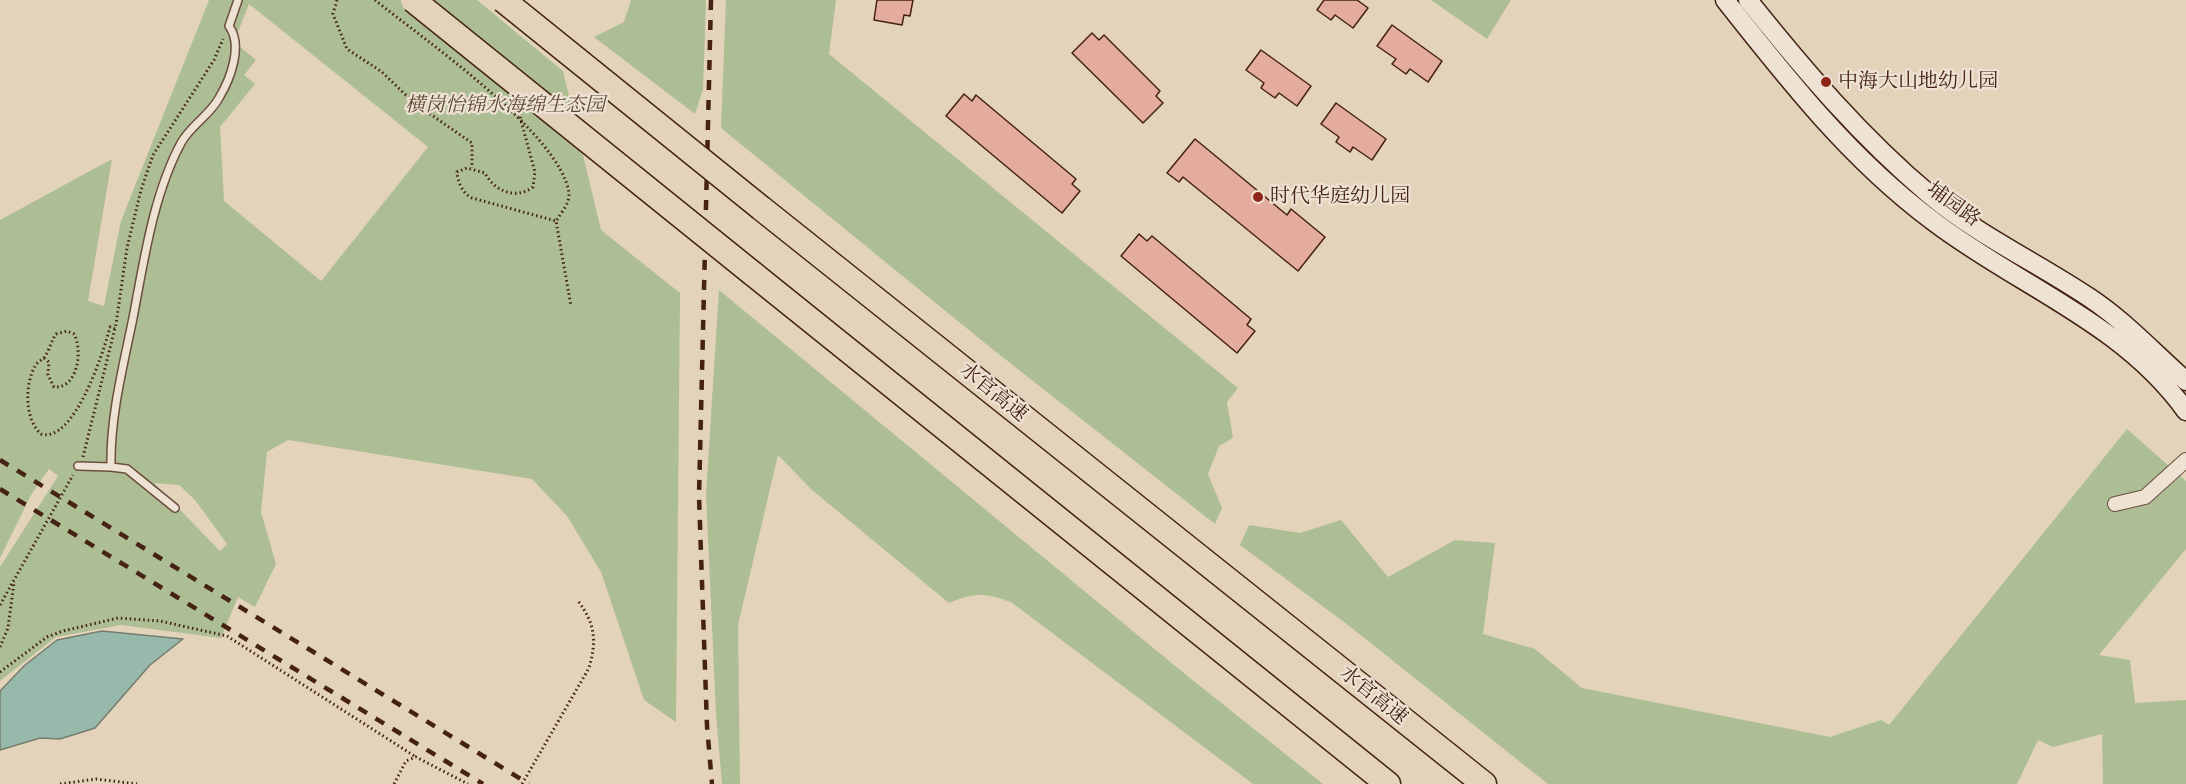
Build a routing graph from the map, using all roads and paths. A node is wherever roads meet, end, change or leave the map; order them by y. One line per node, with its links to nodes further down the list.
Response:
1 (238, 0): 19 (lane)
2 (337, 0): 9 (path)
3 (375, 0): 8 (path)
4 (413, 0): 33 (highway, bridge)
5 (503, 0): 34 (highway, 水官高速, bridge)
6 (1725, 0): 15 (street, 埔园路)
7 (1748, 0): 14 (street, 埔园路)
8 (520, 117): 9 (path); 10 (path)
9 (472, 168): 10 (path)
10 (556, 221): 11 (path)
11 (571, 306)
12 (114, 329): 13 (path)
13 (44, 358): 13 (path)
14 (2186, 381)
15 (2186, 411)
16 (87, 451): 18 (path)
17 (2186, 460): 20 (street)
18 (78, 466): 19 (lane); 22 (path)
19 (111, 467): 21 (lane)
20 (2115, 504)
21 (175, 508)
22 (14, 581): 24 (path); 25 (path)
23 (578, 601): 32 (path)
24 (0, 604)
25 (0, 647)
26 (0, 672): 27 (path)
27 (416, 757): 30 (path); 31 (path)
28 (60, 784): 29 (path)
29 (137, 784)
30 (394, 784)
31 (468, 784)
32 (522, 784)
33 (1388, 784)
34 (1484, 784)

